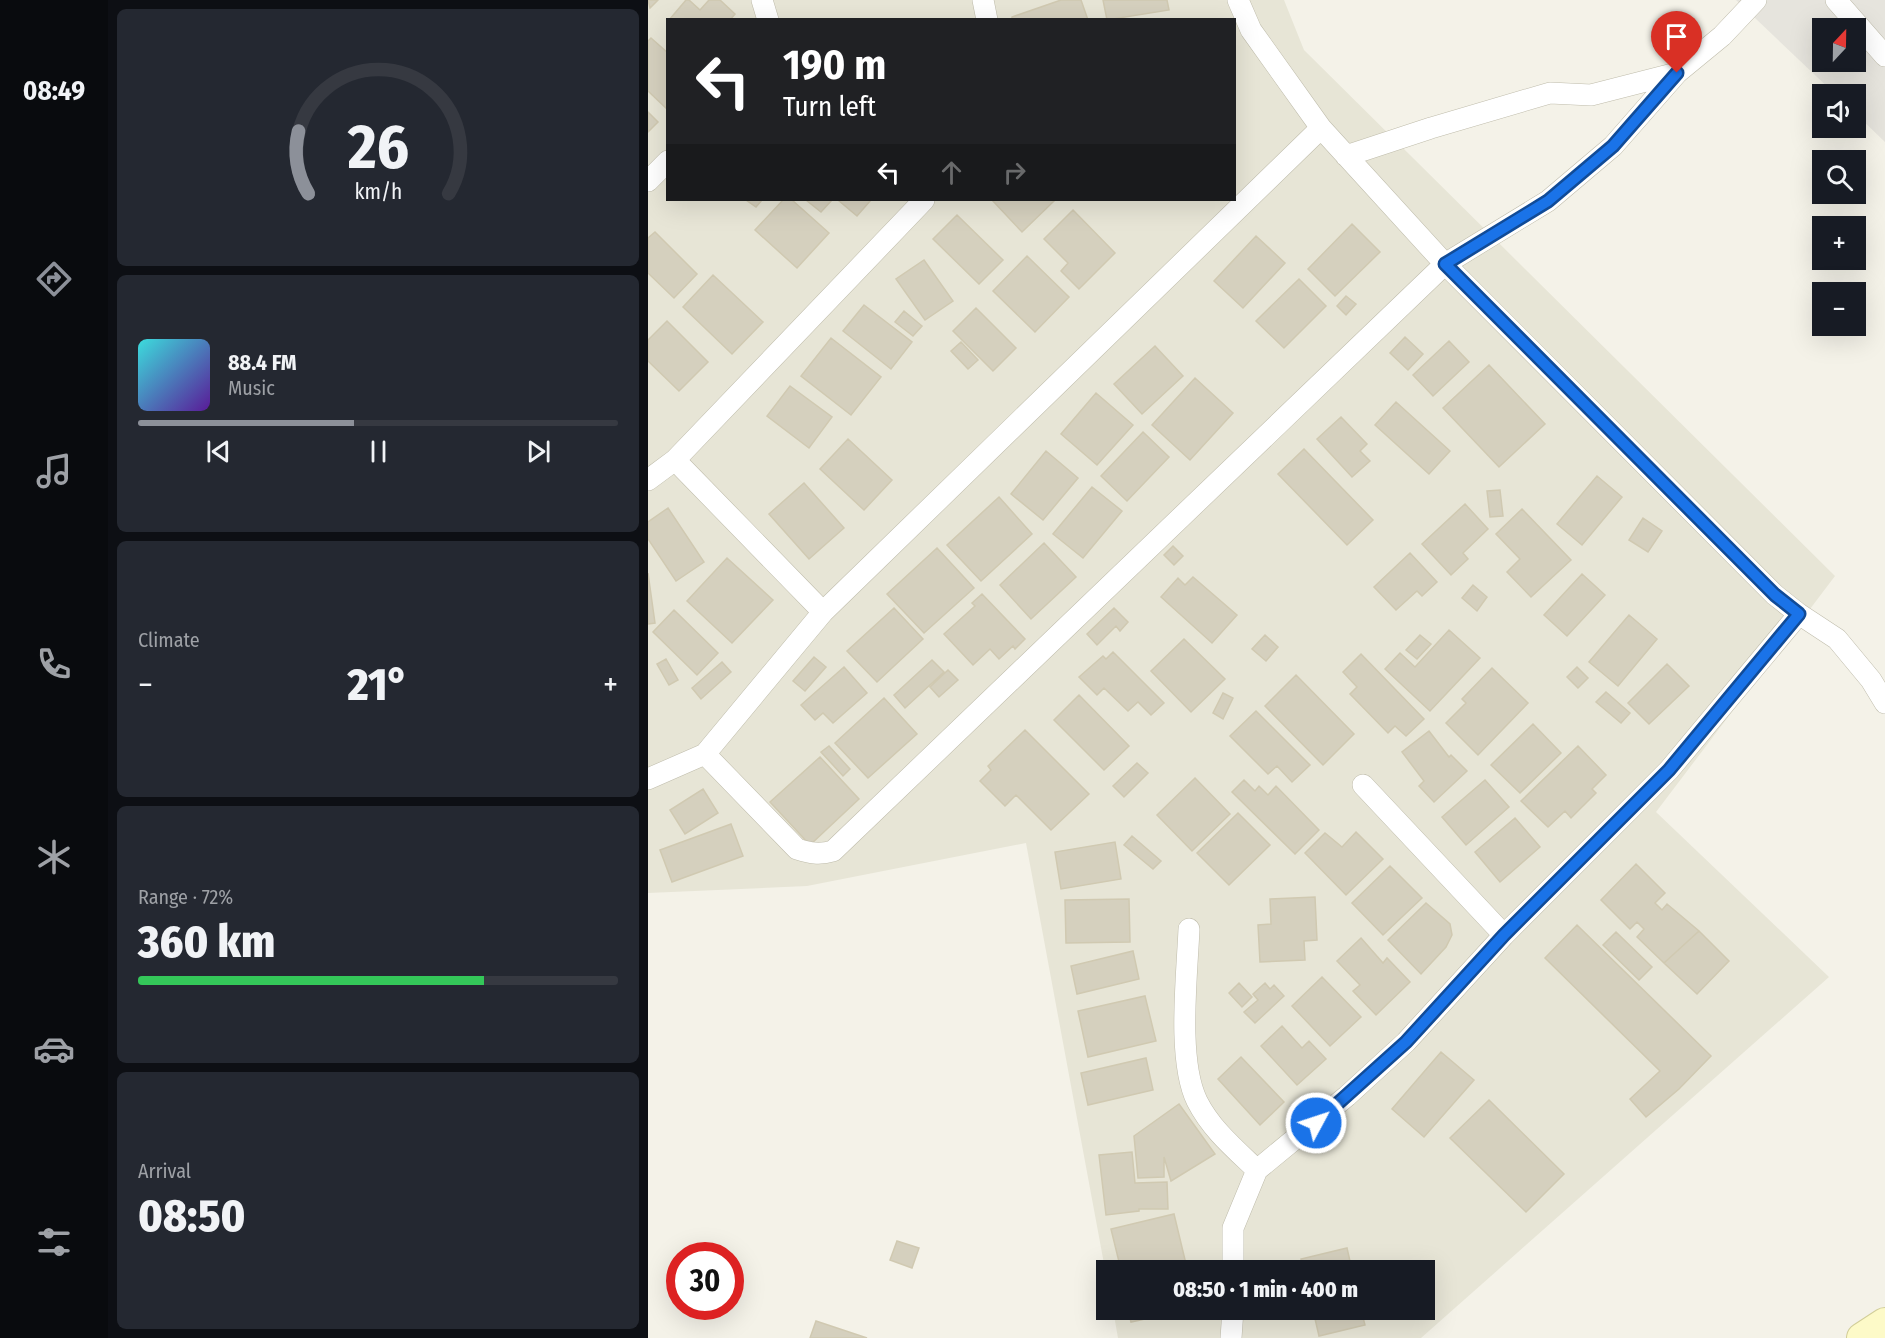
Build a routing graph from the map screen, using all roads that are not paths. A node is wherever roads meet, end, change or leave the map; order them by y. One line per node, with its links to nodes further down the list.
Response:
1 (762, 0): 6 (street)
2 (983, 0): 7 (street)
3 (1238, 0): 10 (street)
4 (1756, 0): 9 (street)
5 (1836, 0): 8 (street)
6 (767, 18)
7 (987, 18)
8 (1885, 56)
9 (1677, 73): 11 (street); 15 (street)
10 (1321, 129): 11 (street); 18 (street)
11 (1346, 156): 15 (street)
12 (666, 163): 13 (street)
13 (648, 181)
14 (923, 201): 16 (street)
15 (1445, 264): 19 (street); 22 (street)
16 (675, 460): 17 (street); 18 (street)
17 (648, 480)
18 (823, 612): 22 (street)
19 (1799, 614): 20 (street); 26 (street)
20 (1878, 679): 21 (street)
21 (1885, 703)
22 (705, 754): 23 (street)
23 (648, 778)
24 (1363, 785): 26 (street)
25 (1189, 929): 27 (street)
26 (1504, 935): 27 (street)
27 (1257, 1170): 28 (street)
28 (1233, 1260)
29 (1232, 1320): 31 (street)
30 (1885, 1323): 32 (street)
31 (1231, 1338)
32 (1862, 1338)

